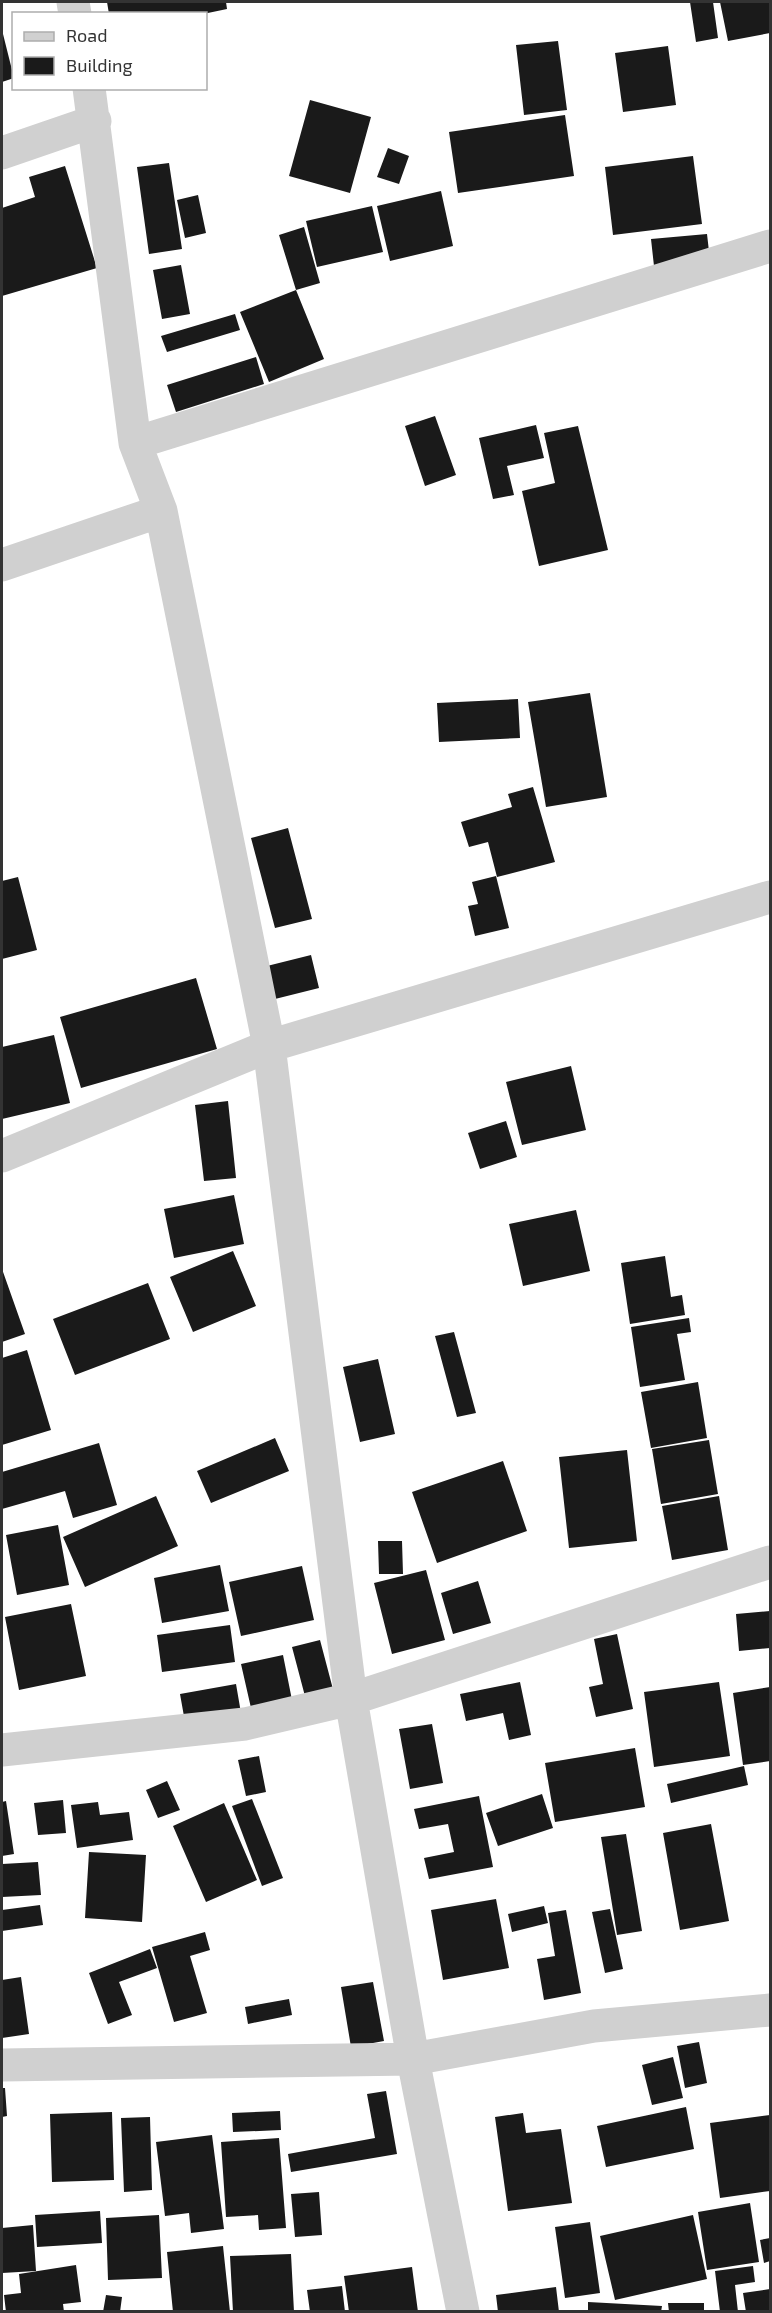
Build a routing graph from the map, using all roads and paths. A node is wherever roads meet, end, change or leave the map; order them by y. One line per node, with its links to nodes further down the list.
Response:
1 (89, 90): 2 (street)
2 (94, 121): 3 (street); 5 (street)
3 (2, 153)
4 (771, 246): 5 (street)
5 (135, 443): 6 (street)
6 (161, 511): 7 (street); 9 (street)
7 (2, 565)
8 (771, 897): 9 (street)
9 (269, 1046): 10 (street); 12 (street)
10 (2, 1156)
11 (771, 1562): 12 (street)
12 (351, 1699): 13 (street); 15 (street)
13 (2, 1750)
14 (771, 2010): 15 (street)
15 (413, 2059): 16 (street); 17 (street)
16 (2, 2065)
17 (463, 2312)

